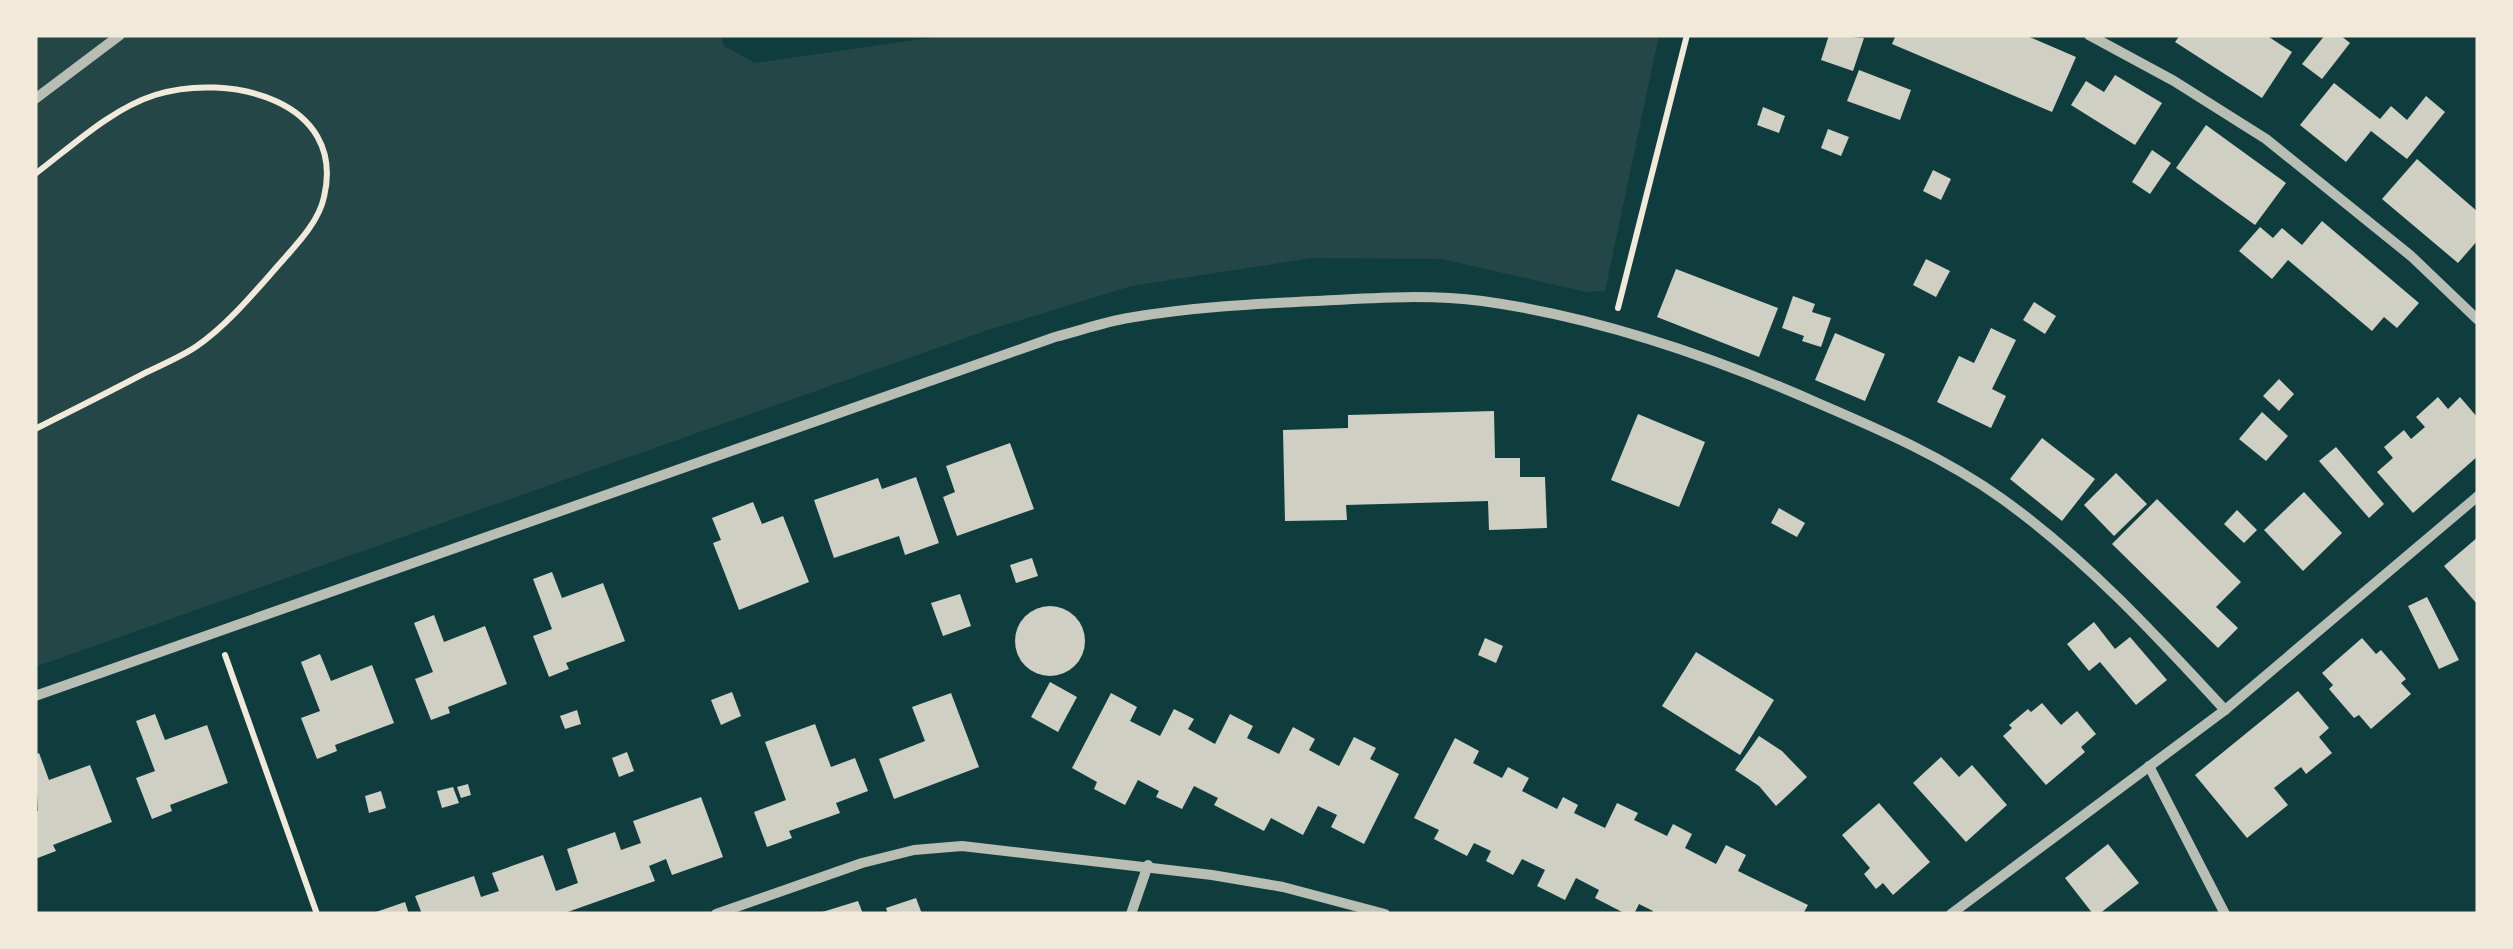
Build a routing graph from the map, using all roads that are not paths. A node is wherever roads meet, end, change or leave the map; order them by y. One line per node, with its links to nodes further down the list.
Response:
1 (120, 35): 3 (street)
2 (2089, 35): 4 (street)
3 (35, 99)
4 (2478, 320)
5 (2478, 496): 7 (street)
6 (35, 696): 7 (street)
7 (2225, 710): 8 (street)
8 (2149, 766): 13 (street); 14 (street)
9 (1148, 865): 10 (street); 11 (street); 12 (street)
10 (716, 914)
11 (1132, 914)
12 (1385, 914)
13 (1951, 914)
14 (2225, 914)

